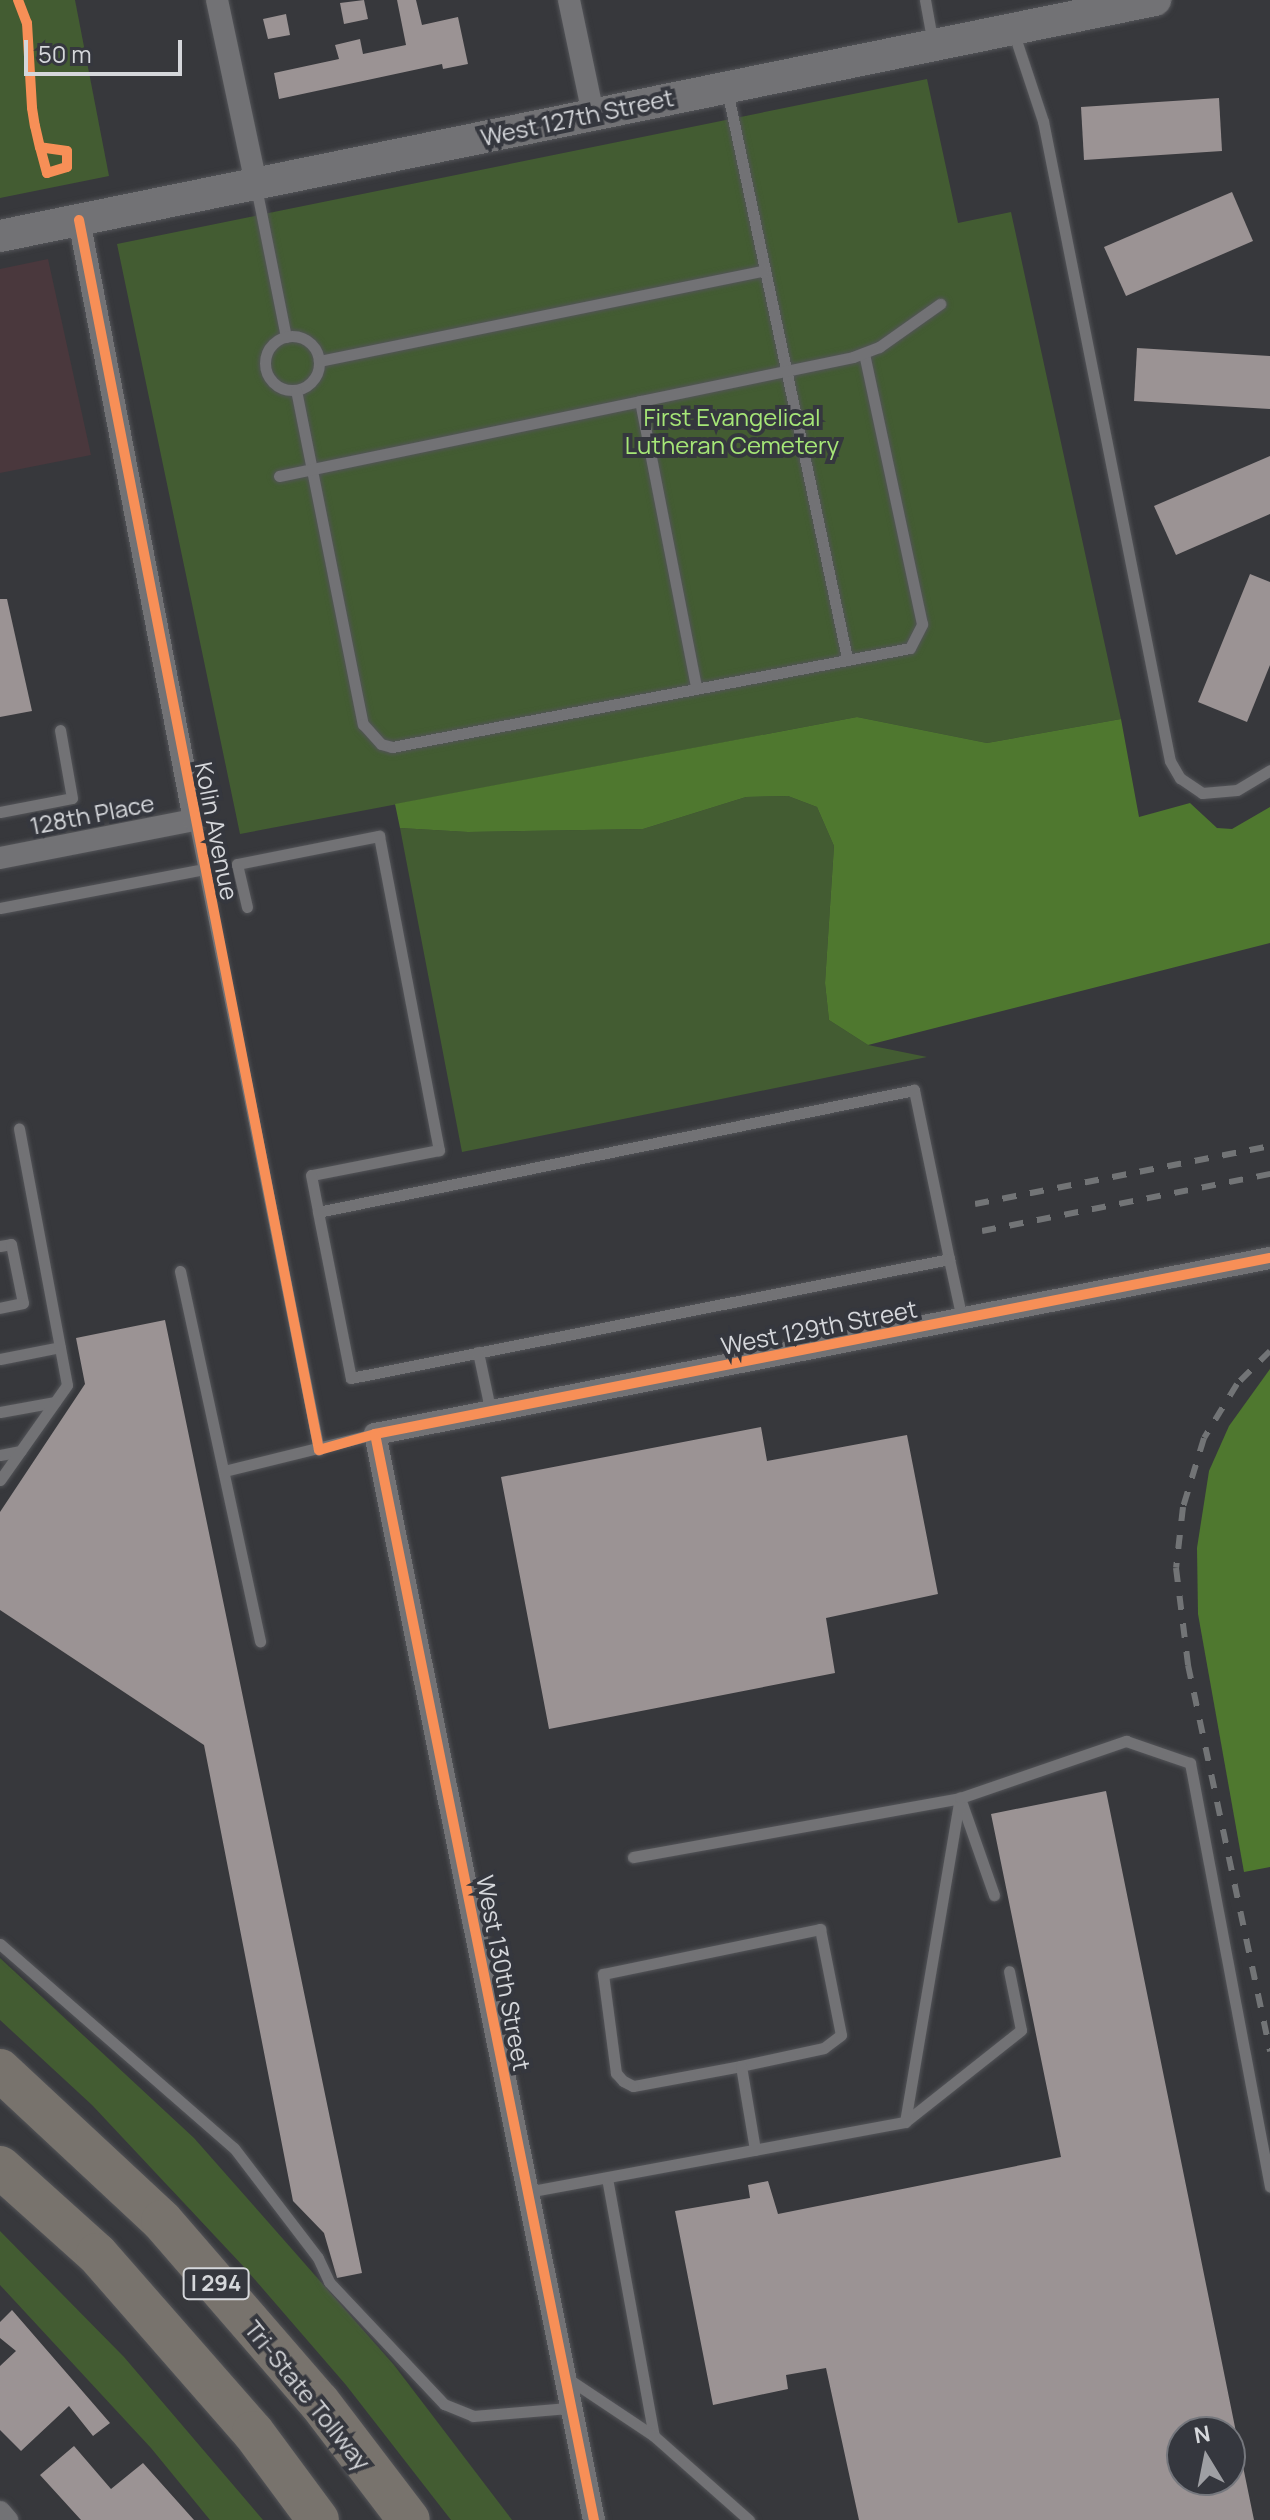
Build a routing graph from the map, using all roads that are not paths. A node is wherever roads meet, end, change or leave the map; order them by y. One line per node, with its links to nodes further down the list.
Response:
1 (217, 0): 10 (street)
2 (569, 0): 9 (street)
3 (925, 0): 7 (lane)
4 (1155, 0): 5 (main road, West 127th Street)
5 (1082, 7): 6 (main road, West 127th Street)
6 (1012, 29): 7 (main road, West 127th Street); 26 (lane)
7 (933, 44): 8 (main road, West 127th Street)
8 (726, 85): 9 (main road, West 127th Street); 13 (lane)
9 (593, 114): 10 (main road, West 127th Street)
10 (256, 183): 11 (main road, West 127th Street); 15 (lane)
11 (79, 220): 12 (main road, West 127th Street); 28 (street, Kolin Avenue)
12 (0, 236)
13 (763, 271): 17 (lane); 18 (lane)
14 (940, 304): 16 (lane)
15 (286, 337): 17 (lane); 19 (lane)
16 (864, 353): 18 (lane); 23 (lane)
17 (319, 361): 19 (lane)
18 (785, 372): 20 (lane); 23 (lane)
19 (296, 390): 21 (lane)
20 (640, 401): 21 (lane); 24 (lane)
21 (311, 469): 22 (lane); 24 (lane)
22 (279, 476)
23 (847, 658): 24 (lane)
24 (696, 687)
25 (60, 730): 27 (lane)
26 (1270, 770)
27 (0, 812)
28 (194, 820): 29 (street, 128th Place); 30 (lane, Kolin Avenue)
29 (0, 858)
30 (204, 869): 32 (lane); 48 (lane, Kolin Avenue)
31 (247, 907): 34 (lane)
32 (0, 908)
33 (19, 1128): 41 (lane)
34 (318, 1212): 37 (lane); 42 (lane)
35 (0, 1246): 39 (lane)
36 (1270, 1258): 40 (street, West 129th Street)
37 (949, 1259): 40 (lane); 42 (lane)
38 (180, 1271): 51 (lane)
39 (0, 1308)
40 (962, 1319): 46 (street, West 129th Street)
41 (60, 1347): 43 (lane); 44 (lane)
42 (478, 1352): 46 (lane)
43 (0, 1359)
44 (55, 1402): 45 (lane); 49 (lane)
45 (0, 1412)
46 (491, 1413): 47 (street, West 129th Street)
47 (375, 1434): 48 (lane); 66 (street, West 130th Street)
48 (319, 1450): 51 (lane)
49 (21, 1451): 50 (lane); 52 (lane)
50 (0, 1455)
51 (224, 1471): 53 (lane)
52 (0, 1480)
53 (260, 1641)
54 (960, 1798): 55 (lane); 56 (lane); 61 (lane); 65 (lane)
55 (633, 1857)
56 (994, 1895)
57 (0, 1944): 68 (lane)
58 (1009, 1971): 61 (lane)
59 (741, 2066): 59 (lane); 62 (lane)
60 (0, 2070): 73 (highway, Tri-State Tollway / I 294)
61 (905, 2122): 62 (lane)
62 (755, 2150): 64 (lane)
63 (0, 2167): 72 (highway, I 294)
64 (607, 2178): 66 (lane); 69 (lane)
65 (1270, 2187)
66 (527, 2192): 67 (street, West 130th Street)
67 (563, 2376): 68 (street, West 130th Street); 69 (lane)
68 (569, 2408): 74 (street, West 130th Street)
69 (654, 2436): 75 (lane)
70 (0, 2512): 71 (street)
71 (7, 2520)
72 (318, 2520)
73 (409, 2520)
74 (594, 2520)
75 (749, 2520)

